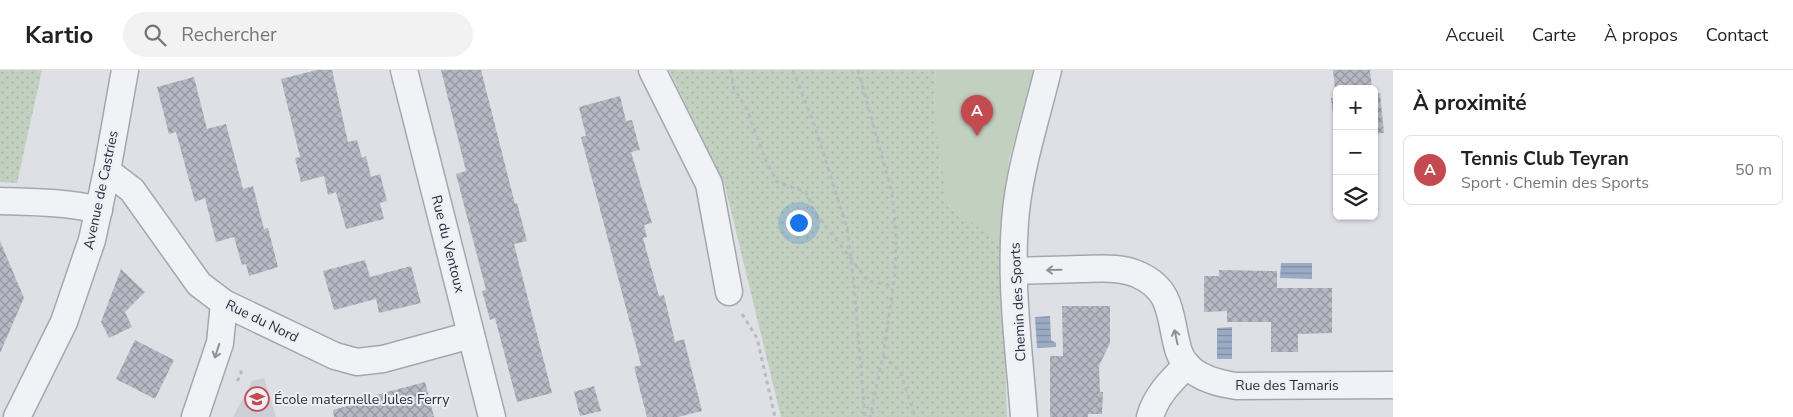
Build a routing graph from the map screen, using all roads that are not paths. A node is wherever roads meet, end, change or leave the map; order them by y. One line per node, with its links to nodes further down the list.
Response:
1 (125, 70): 5 (street, Avenue de Castries)
2 (404, 70): 11 (street, Rue du Ventoux)
3 (652, 70): 9 (street)
4 (1048, 70): 8 (street, Chemin des Sports)
5 (107, 171): 7 (street, Avenue de Castries); 10 (street, Rue du Nord)
6 (0, 201): 7 (street)
7 (99, 210): 14 (street, Avenue de Castries)
8 (1014, 271): 12 (street, one-way to 8); 17 (street, Chemin des Sports)
9 (729, 292)
10 (224, 303): 11 (street, Rue du Nord); 15 (street, one-way to 15)
11 (471, 335): 16 (street, Rue du Ventoux)
12 (1187, 365): 13 (street, Rue des Tamaris); 18 (street)
13 (1393, 385)
14 (17, 417)
15 (195, 417)
16 (492, 417)
17 (1024, 417)
18 (1150, 417)

